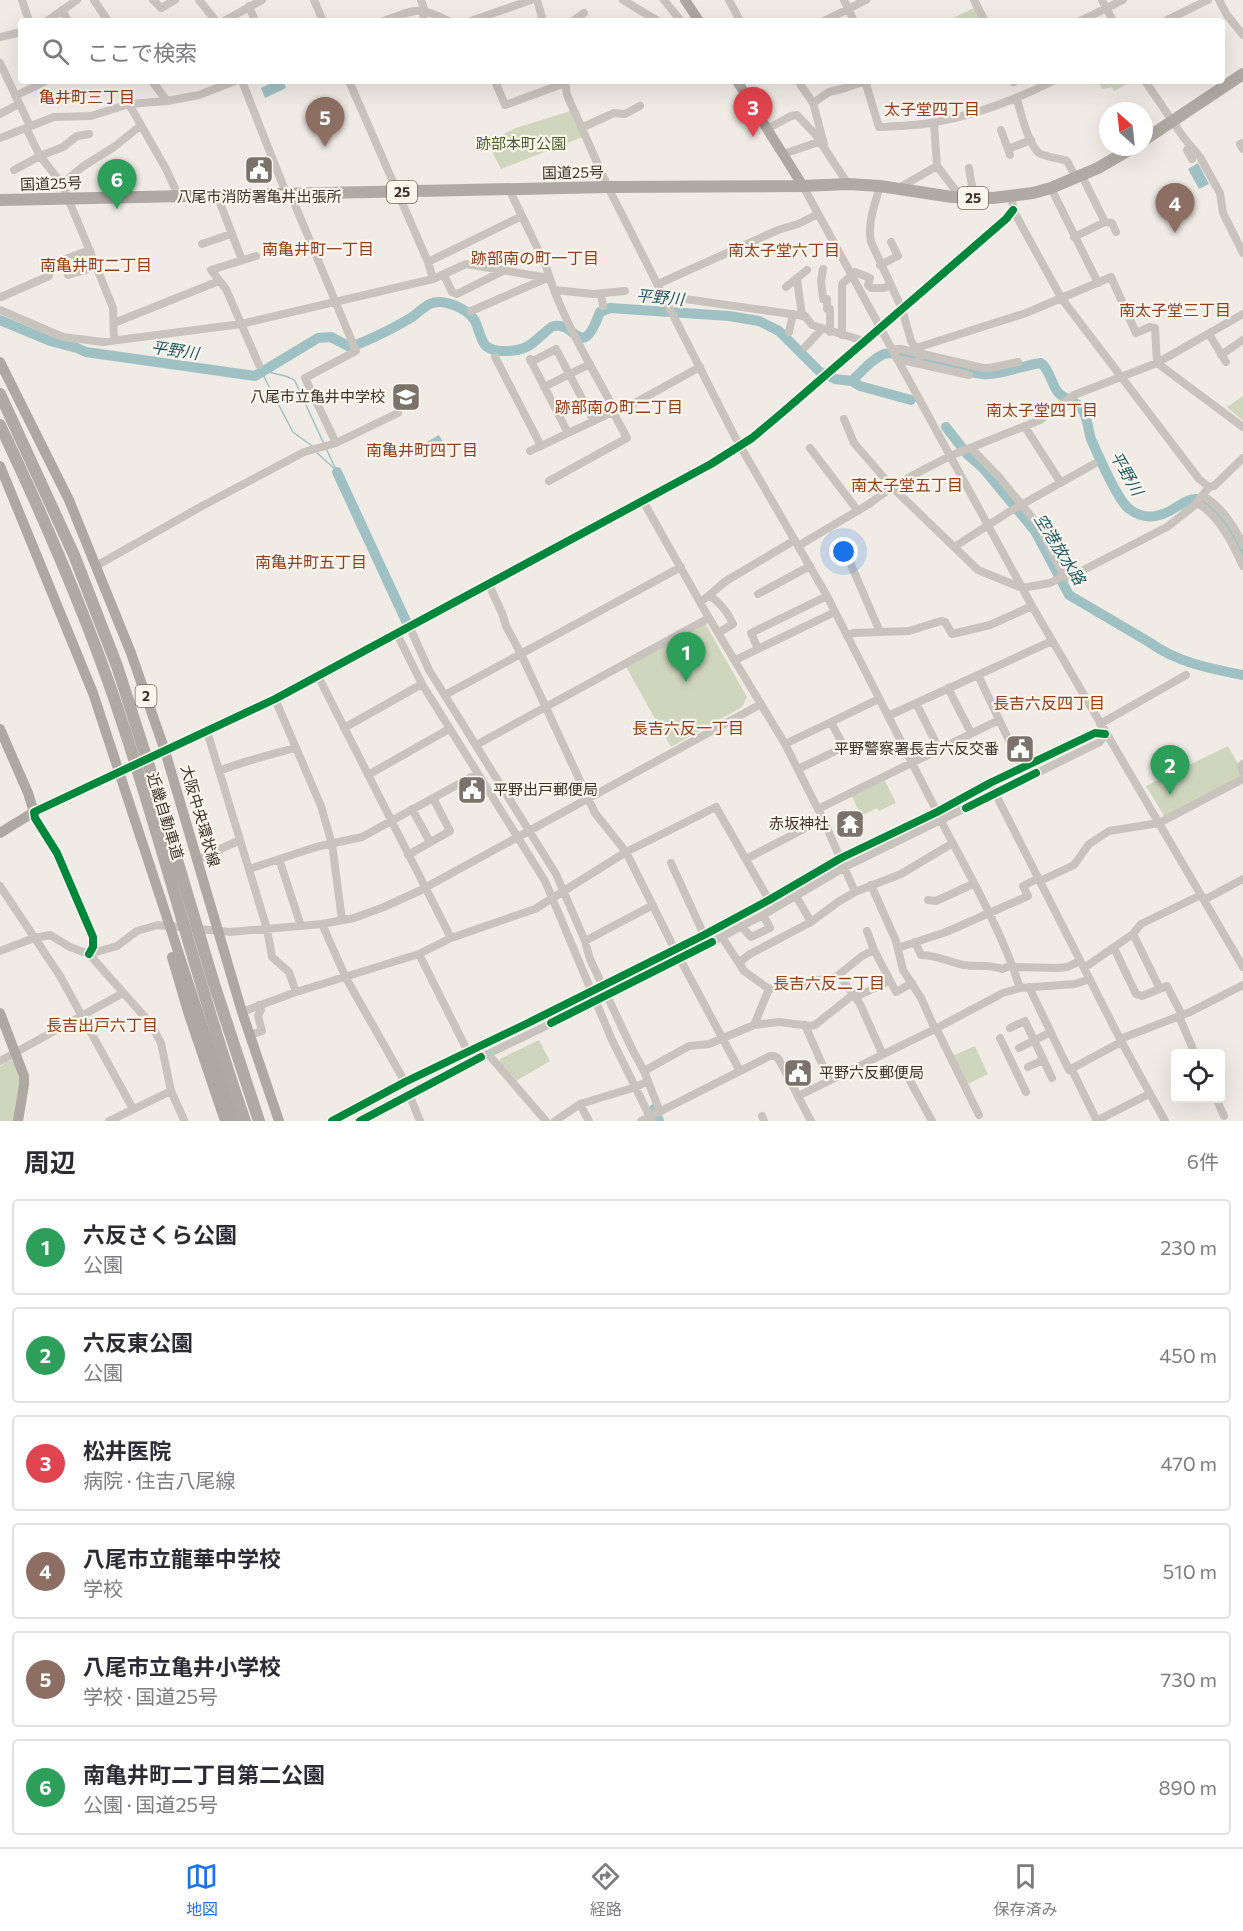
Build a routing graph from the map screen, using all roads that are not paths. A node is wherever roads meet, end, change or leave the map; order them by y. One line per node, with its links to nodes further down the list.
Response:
1 (22, 0): 29 (street)
2 (77, 0): 27 (street)
3 (94, 0): 32 (street)
4 (153, 0): 5 (street)
5 (176, 0)
6 (199, 0): 33 (street)
7 (262, 0): 23 (street)
8 (314, 0): 36 (street)
9 (421, 0): 25 (street)
10 (531, 0): 40 (street)
11 (537, 0): 41 (street)
12 (623, 0): 43 (street)
13 (664, 0): 44 (street)
14 (686, 0): 45 (main road)
15 (729, 0): 46 (street)
16 (844, 0): 26 (street)
17 (866, 0): 26 (street)
18 (975, 0): 49 (street)
19 (1102, 0): 24 (street)
20 (1123, 0): 24 (street)
21 (1208, 0): 52 (street)
22 (1219, 0): 54 (street)
23 (249, 6): 34 (street); 35 (street)
24 (1106, 8): 50 (street); 51 (street)
25 (424, 9): 37 (street); 38 (street); 39 (street)
26 (848, 9): 47 (street); 48 (street)
27 (62, 10): 30 (street); 31 (street)
28 (584, 13): 42 (street)
29 (27, 18)
30 (51, 18)
31 (66, 18)
32 (106, 18)
33 (214, 18)
34 (229, 18)
35 (254, 18)
36 (321, 18)
37 (393, 18)
38 (423, 18)
39 (442, 18)
40 (480, 18)
41 (542, 18)
42 (577, 18)
43 (653, 18)
44 (679, 18)
45 (697, 18)
46 (738, 18)
47 (830, 18)
48 (852, 18)
49 (984, 18)
50 (1086, 18)
51 (1111, 18)
52 (1171, 18)
53 (18, 33): 55 (street)
54 (1243, 35)
55 (0, 37)
56 (1, 69): 72 (street)
57 (1243, 74): 80 (highway)
58 (40, 84): 72 (street)
59 (154, 84): 74 (street)
60 (227, 84): 74 (street)
61 (243, 84): 113 (street)
62 (350, 84): 112 (street)
63 (496, 84): 64 (street)
64 (560, 84)
65 (565, 84): 84 (street)
66 (739, 84): 85 (main road)
67 (800, 84): 75 (street)
68 (856, 84): 75 (street)
69 (866, 84): 81 (street)
70 (1047, 84): 73 (street)
71 (1147, 84): 80 (street)
72 (15, 96): 76 (street)
73 (1017, 99): 81 (street); 90 (street)
74 (167, 101): 77 (street)
75 (813, 103): 95 (street)
76 (19, 104): 79 (street); 83 (street)
77 (129, 104): 82 (street); 83 (street)
78 (640, 106): 84 (street)
79 (0, 114)
80 (1173, 121): 88 (highway); 93 (street)
81 (934, 123): 100 (street)
82 (140, 126): 104 (street); 116 (street)
83 (28, 127): 89 (street); 97 (street)
84 (581, 128): 108 (street)
85 (767, 129): 91 (street); 96 (main road)
86 (1001, 130): 90 (street)
87 (89, 134): 97 (street)
88 (1153, 134)
89 (0, 138)
90 (1031, 140): 103 (street)
91 (819, 142): 95 (street); 96 (street)
92 (1243, 143): 94 (street)
93 (1190, 145): 99 (street); 131 (street)
94 (1243, 149)
95 (826, 151): 105 (street)
96 (783, 154): 106 (main road)
97 (40, 156): 102 (street); 104 (street)
98 (1119, 156): 103 (highway, 国道25号 / 25)
99 (1192, 159)
100 (937, 166): 111 (street); 117 (street)
101 (969, 168): 119 (street)
102 (14, 170)
103 (1079, 177): 109 (highway, 国道25号 / 25); 124 (street)
104 (62, 184): 118 (street)
105 (848, 184): 106 (highway, 国道25号 / 25); 107 (highway, 国道25号 / 25)
106 (803, 186): 108 (highway, 国道25号 / 25); 122 (street)
107 (880, 186): 111 (highway, 国道25号 / 25); 136 (street)
108 (608, 188): 110 (highway, 国道25号 / 25); 150 (street)
109 (1051, 188): 115 (highway, 国道25号 / 25); 127 (street)
110 (509, 189): 112 (highway, 国道25号 / 25); 123 (street)
111 (899, 189): 117 (highway, 国道25号 / 25)
112 (397, 192): 113 (highway, 国道25号 / 25); 135 (street)
113 (288, 193): 114 (highway, 国道25号 / 25); 159 (street)
114 (217, 195): 116 (highway, 国道25号 / 25); 126 (street)
115 (1012, 196): 119 (highway, 国道25号 / 25); 121 (street)
116 (179, 197): 118 (highway, 国道25号 / 25)
117 (957, 197): 119 (highway, 国道25号 / 25)
118 (67, 198): 120 (highway, 国道25号 / 25); 130 (street)
119 (974, 198)
120 (0, 200)
121 (1013, 210): 158 (street); 161 (street)
122 (818, 214): 142 (street); 150 (street)
123 (522, 216): 135 (street); 145 (street)
124 (1105, 222): 125 (street); 127 (street)
125 (1116, 232)
126 (231, 234): 129 (street); 134 (street)
127 (1074, 237): 149 (street)
128 (891, 242): 136 (street)
129 (202, 243)
130 (90, 250): 133 (street); 138 (street)
131 (1243, 253)
132 (256, 256): 134 (street)
133 (63, 259): 137 (street); 138 (street)
134 (242, 260): 148 (street)
135 (428, 262): 147 (street)
136 (880, 265): 151 (street)
137 (46, 266)
138 (96, 267): 168 (street)
139 (823, 269): 171 (street)
140 (807, 270): 146 (street)
141 (503, 271): 143 (street); 143 (street); 145 (street)
142 (851, 274): 151 (street); 170 (street); 174 (street)
143 (444, 275): 147 (street)
144 (49, 276): 156 (street)
145 (548, 278): 153 (street); 163 (street)
146 (797, 278): 152 (street); 167 (street)
147 (433, 279): 159 (street)
148 (219, 281): 168 (street); 169 (street)
149 (1098, 283): 158 (street); 185 (street)
150 (658, 284): 157 (street)
151 (890, 285): 161 (street)
152 (786, 286)
153 (555, 290): 155 (street); 186 (street)
154 (625, 291): 155 (street)
155 (601, 294): 160 (street)
156 (1, 296): 166 (street)
157 (664, 296): 164 (street); 189 (street)
158 (1062, 299): 180 (street); 192 (street)
159 (335, 302): 169 (street); 203 (street)
160 (603, 306)
161 (902, 309): 170 (street); 180 (street)
162 (0, 310): 166 (street)
163 (471, 311)
164 (793, 314): 167 (street); 172 (street)
165 (1243, 314): 173 (street)
166 (9, 315): 175 (street)
167 (802, 316): 171 (street)
168 (114, 323): 175 (street)
169 (241, 324): 175 (street); 188 (street)
170 (880, 328): 177 (street); 179 (street)
171 (826, 330): 174 (street); 178 (street)
172 (789, 332)
173 (1209, 334): 176 (street); 185 (street)
174 (842, 335): 177 (street)
175 (114, 340)
176 (1243, 340)
177 (864, 341): 205 (street)
178 (806, 347)
179 (892, 349): 180 (street); 182 (street)
180 (918, 351): 184 (street); 187 (street)
181 (495, 357): 204 (street)
182 (897, 359): 187 (street); 209 (street)
183 (0, 362): 227 (main road, 大阪中央環状線 / 2)
184 (1018, 362)
185 (1157, 363): 192 (street); 201 (street)
186 (590, 364): 190 (street); 195 (street)
187 (919, 364): 191 (street)
188 (260, 365)
189 (700, 367): 195 (street); 205 (street)
190 (569, 374): 193 (street); 193 (street); 198 (street)
191 (969, 375)
192 (1122, 378): 200 (street); 216 (street)
193 (544, 387): 202 (street)
194 (0, 394): 427 (highway, 近畿自動車道, bridge)
195 (614, 412): 198 (street); 213 (street)
196 (398, 413): 203 (street)
197 (844, 419): 215 (street)
198 (594, 421): 202 (street)
199 (0, 425): 426 (highway, 近畿自動車道, bridge)
200 (1025, 427): 207 (street); 214 (street)
201 (1243, 427)
202 (568, 433): 204 (street)
203 (336, 443): 227 (street)
204 (541, 446): 208 (street)
205 (740, 446): 219 (street); 223 (street)
206 (810, 448): 221 (street)
207 (971, 448): 209 (street); 220 (street)
208 (530, 451)
209 (950, 456): 215 (street); 222 (street)
210 (1243, 458): 216 (street)
211 (1094, 464): 214 (street)
212 (0, 466): 217 (main road)
213 (549, 481)
214 (1061, 483): 220 (street)
215 (892, 487): 221 (street); 225 (street)
216 (1209, 487): 218 (street)
217 (5, 490): 281 (main road)
218 (1200, 499): 224 (street); 229 (street); 231 (street)
219 (643, 501): 230 (street); 232 (street)
220 (1021, 505): 222 (street); 231 (street)
221 (858, 511): 223 (street)
222 (988, 526): 225 (street); 233 (street)
223 (796, 543): 228 (street); 235 (street)
224 (1243, 545)
225 (954, 547): 233 (street)
226 (849, 560): 242 (street)
227 (96, 566): 275 (main road, 大阪中央環状線 / 2)
228 (810, 566): 234 (street); 236 (street)
229 (1243, 566)
230 (681, 567): 237 (street); 248 (street)
231 (1064, 576): 233 (street)
232 (489, 585): 241 (street); 248 (street)
233 (1022, 588): 238 (street)
234 (758, 594)
235 (710, 596): 237 (street); 243 (street)
236 (827, 596): 239 (street); 247 (street)
237 (700, 602): 240 (street)
238 (1032, 606): 242 (street); 246 (street)
239 (835, 612): 245 (street); 247 (street)
240 (710, 618): 243 (street); 260 (street)
241 (410, 628): 244 (street); 255 (street)
242 (880, 632): 245 (street)
243 (718, 633): 249 (street)
244 (397, 634): 252 (street); 253 (street)
245 (847, 636): 257 (street)
246 (1052, 641): 250 (street); 264 (street)
247 (758, 649): 249 (street)
248 (521, 654): 255 (street); 260 (street)
249 (735, 660): 259 (street)
250 (978, 675): 254 (street); 262 (street)
251 (1186, 675): 264 (street)
252 (318, 676): 256 (street); 265 (street)
253 (422, 684): 265 (street); 267 (street)
254 (948, 688): 258 (street); 269 (street)
255 (445, 695): 272 (street)
256 (275, 699): 268 (street); 273 (street)
257 (879, 699): 261 (street); 263 (street)
258 (916, 703): 261 (street); 274 (street)
259 (761, 704): 271 (street); 289 (street)
260 (545, 707): 272 (street); 289 (street)
261 (888, 716): 276 (street)
262 (999, 720): 269 (street); 278 (street)
263 (831, 722): 271 (street); 279 (street)
264 (1100, 724): 270 (street)
265 (344, 728): 284 (street)
266 (0, 729): 292 (main road)
267 (450, 729): 283 (street); 284 (street)
268 (207, 731): 275 (street); 280 (street)
269 (971, 733): 274 (street)
270 (1106, 734): 278 (street); 287 (street); 297 (street)
271 (785, 744): 279 (street)
272 (476, 745): 298 (street)
273 (296, 748): 280 (street); 304 (street)
274 (939, 749): 276 (street)
275 (165, 751): 281 (street); 310 (main road, 大阪中央環状線 / 2)
276 (912, 762): 291 (street); 293 (street)
277 (1243, 764): 282 (street)
278 (1022, 768): 286 (street)
279 (798, 769): 291 (street)
280 (219, 771): 301 (street)
281 (119, 772): 292 (street); 333 (main road)
282 (1243, 772)
283 (477, 774): 288 (street); 300 (street)
284 (368, 775): 295 (street)
285 (1243, 779): 297 (street)
286 (990, 783): 287 (street); 293 (street)
287 (995, 792): 296 (street); 315 (street)
288 (433, 798): 290 (street); 302 (street)
289 (588, 798): 298 (street); 305 (street)
290 (412, 809): 295 (street); 302 (street)
291 (818, 809): 294 (street)
292 (34, 812): 299 (main road); 351 (street)
293 (937, 812): 307 (street)
294 (824, 819): 307 (street); 309 (street)
295 (391, 820): 304 (street); 306 (street)
296 (941, 821): 303 (street); 312 (street)
297 (1159, 823): 315 (street); 323 (street)
298 (529, 830): 300 (street); 321 (street)
299 (0, 833)
300 (517, 836): 319 (street); 324 (street)
301 (240, 840): 310 (street); 313 (street)
302 (430, 842): 306 (street)
303 (953, 843): 316 (street); 317 (street)
304 (332, 844): 308 (street); 330 (street)
305 (626, 852): 309 (street); 321 (street); 327 (street)
306 (408, 855): 319 (street)
307 (841, 858): 312 (street); 325 (street)
308 (279, 859): 313 (street); 334 (street)
309 (746, 859): 325 (street)
310 (197, 860): 337 (main road, 大阪中央環状線 / 2)
311 (671, 863): 340 (street)
312 (844, 867): 320 (street); 322 (street)
313 (249, 869): 336 (street)
314 (1243, 879): 323 (street)
315 (1039, 880): 328 (street); 354 (street)
316 (973, 884): 326 (street); 328 (street)
317 (871, 885): 320 (street); 346 (street)
318 (0, 886): 342 (street)
319 (425, 888): 330 (street); 343 (street)
320 (855, 892): 331 (street)
321 (564, 893): 324 (street); 344 (street)
322 (796, 896): 329 (street); 331 (street)
323 (1202, 897): 339 (street); 357 (street)
324 (552, 899): 343 (street); 370 (street)
325 (770, 900): 340 (street)
326 (928, 900)
327 (652, 905): 344 (street); 348 (street)
328 (987, 913): 345 (street); 356 (street)
329 (763, 915): 335 (street); 335 (street)
330 (342, 920): 332 (street)
331 (811, 922): 355 (street)
332 (322, 924): 334 (street); 359 (street)
333 (170, 925): 337 (street); 351 (street); 424 (main road); 425 (main road)
334 (301, 926): 336 (street)
335 (741, 926): 341 (street)
336 (267, 929): 337 (street); 369 (street)
337 (219, 931): 377 (main road, 大阪中央環状線 / 2)
338 (867, 932): 349 (street)
339 (1133, 934): 347 (street); 367 (street)
340 (704, 935): 348 (street)
341 (722, 937): 353 (street); 355 (street)
342 (34, 938): 350 (street); 351 (street); 380 (street)
343 (451, 938): 352 (street)
344 (585, 941): 364 (street)
345 (915, 942): 346 (street); 356 (street)
346 (898, 948): 362 (street)
347 (1114, 948): 354 (street); 367 (street)
348 (675, 950): 364 (street)
349 (874, 950): 358 (street); 361 (street)
350 (0, 951)
351 (89, 954): 371 (street)
352 (419, 954): 359 (street); 394 (street)
353 (680, 959): 372 (street); 387 (street)
354 (1082, 964): 356 (street); 360 (street)
355 (741, 965): 368 (street)
356 (1012, 966): 366 (street)
357 (1243, 967)
358 (839, 975): 368 (street); 373 (street)
359 (346, 978): 369 (street); 407 (street)
360 (1090, 979): 365 (street); 390 (street)
361 (889, 981): 362 (street); 373 (street)
362 (912, 983): 383 (street)
363 (1243, 985): 379 (street)
364 (603, 986): 370 (street); 372 (street)
365 (1029, 987): 366 (street); 385 (street)
366 (1020, 988): 383 (street)
367 (1160, 989): 379 (street)
368 (769, 990): 381 (street)
369 (296, 992): 375 (street)
370 (591, 992): 374 (street); 394 (street)
371 (123, 993): 380 (street); 409 (street)
372 (608, 996): 374 (street); 401 (street)
373 (855, 996): 382 (street); 395 (street)
374 (595, 1002): 396 (street); 408 (street)
375 (260, 1005): 377 (street); 378 (street)
376 (0, 1013): 393 (main road)
377 (244, 1016): 378 (street); 386 (main road, 大阪中央環状線 / 2)
378 (258, 1016): 386 (street)
379 (1181, 1016): 390 (street); 392 (street)
380 (82, 1017): 393 (street); 416 (street)
381 (754, 1025): 382 (street); 387 (street)
382 (805, 1025): 405 (street)
383 (935, 1028): 395 (street); 418 (street)
384 (1010, 1028): 389 (street)
385 (1051, 1032): 389 (street); 400 (street)
386 (250, 1035): 428 (main road, 大阪中央環状線 / 2)
387 (722, 1038): 401 (street); 402 (street)
388 (1000, 1038): 410 (street)
389 (1034, 1040): 391 (street); 397 (street)
390 (1120, 1040): 400 (street); 412 (street)
391 (1019, 1048)
392 (1193, 1049)
393 (14, 1052): 398 (street); 422 (main road)
394 (468, 1052): 407 (street)
395 (882, 1053): 405 (street)
396 (488, 1054): 411 (street); 432 (street)
397 (1043, 1060): 399 (street); 404 (street)
398 (0, 1061)
399 (1028, 1067)
400 (1071, 1068): 438 (street)
401 (644, 1071): 406 (street)
402 (740, 1071): 413 (street); 417 (street)
403 (908, 1077): 437 (street)
404 (1052, 1078)
405 (829, 1080): 413 (street)
406 (648, 1081): 408 (street); 417 (street)
407 (405, 1082): 429 (street)
408 (636, 1087): 415 (street); 420 (street)
409 (171, 1091): 416 (street); 421 (street)
410 (1026, 1092)
411 (409, 1094): 430 (street); 431 (street)
412 (1149, 1094): 438 (street); 439 (street)
413 (798, 1096): 436 (street)
414 (1218, 1103): 419 (street)
415 (580, 1104): 433 (street); 434 (street)
416 (133, 1109): 423 (street)
417 (660, 1112): 420 (street)
418 (979, 1115)
419 (1224, 1116)
420 (651, 1119): 435 (street)
421 (184, 1120)
422 (18, 1121)
423 (109, 1121)
424 (225, 1121)
425 (234, 1121)
426 (245, 1121)
427 (259, 1121)
428 (279, 1121)
429 (332, 1121)
430 (360, 1121)
431 (420, 1121)
432 (546, 1121)
433 (555, 1121)
434 (589, 1121)
435 (641, 1121)
436 (811, 1121)
437 (932, 1121)
438 (1097, 1121)
439 (1165, 1121)

